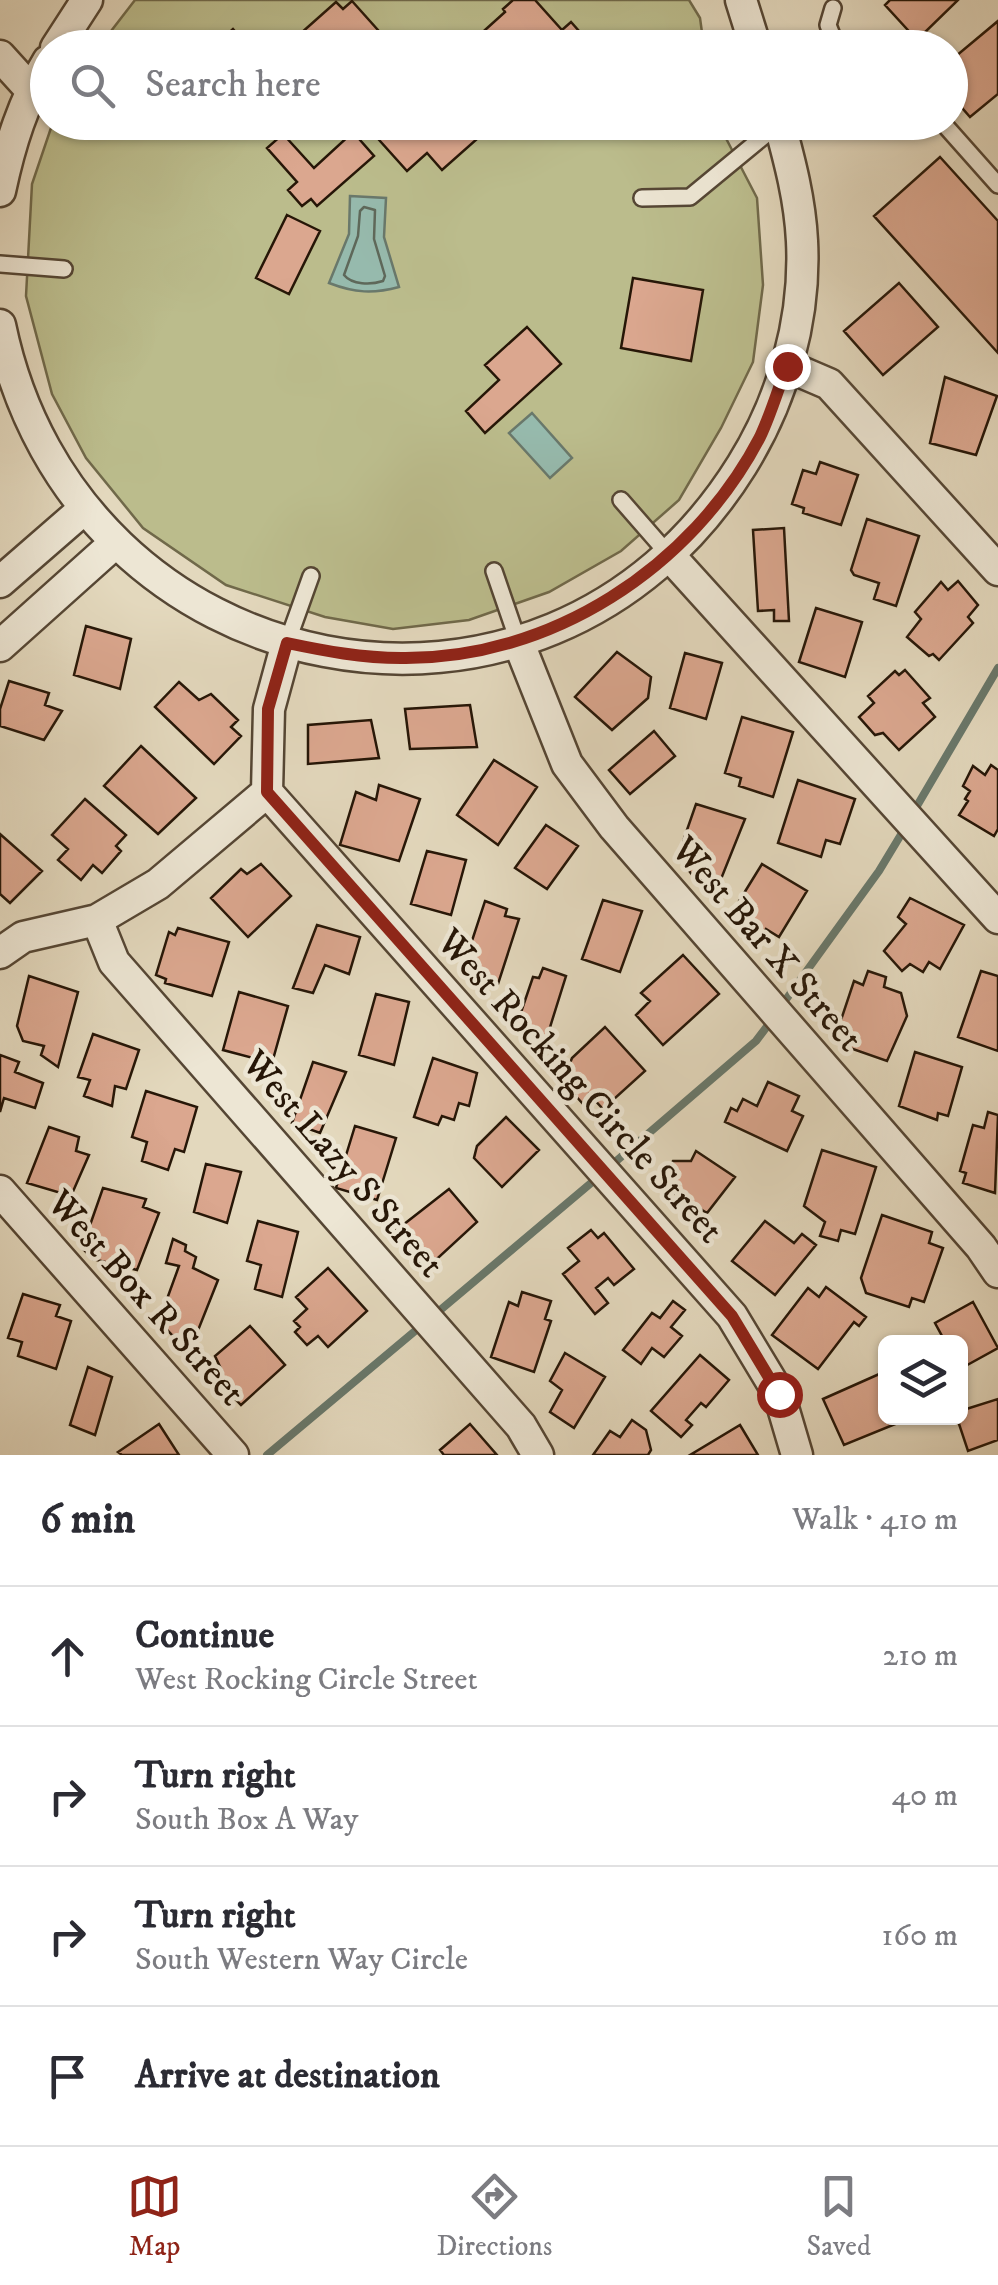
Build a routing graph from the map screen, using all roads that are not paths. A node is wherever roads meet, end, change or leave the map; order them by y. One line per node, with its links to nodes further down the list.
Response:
1 (87, 0): 4 (street)
2 (744, 2): 5 (street)
3 (833, 8): 6 (lane)
4 (68, 30)
5 (751, 30)
6 (830, 30)
7 (0, 56): 8 (street)
8 (30, 86)
9 (30, 111): 14 (street)
10 (759, 140): 15 (lane)
11 (785, 140): 19 (street)
12 (958, 140): 13 (lane)
13 (998, 184)
14 (0, 191)
15 (642, 198)
16 (0, 264): 17 (lane)
17 (64, 269)
18 (0, 324): 21 (street)
19 (787, 366): 23 (street); 25 (street)
20 (621, 500): 23 (lane)
21 (84, 509): 22 (street); 27 (street)
22 (115, 543): 29 (street); 30 (street)
23 (669, 555): 28 (street); 32 (street)
24 (494, 570): 28 (lane)
25 (998, 570)
26 (310, 576): 29 (lane)
27 (0, 582)
28 (518, 641): 29 (street); 36 (street, West Bar X Street)
29 (287, 643): 31 (street)
30 (0, 646)
31 (267, 792): 33 (street); 39 (street, West Rocking Circle Street)
32 (998, 918)
33 (97, 920): 34 (street); 38 (street, West Lazy S Street)
34 (0, 953)
35 (0, 1192): 37 (street, West Box R Street)
36 (998, 1272)
37 (233, 1455)
38 (538, 1455)
39 (797, 1455)

